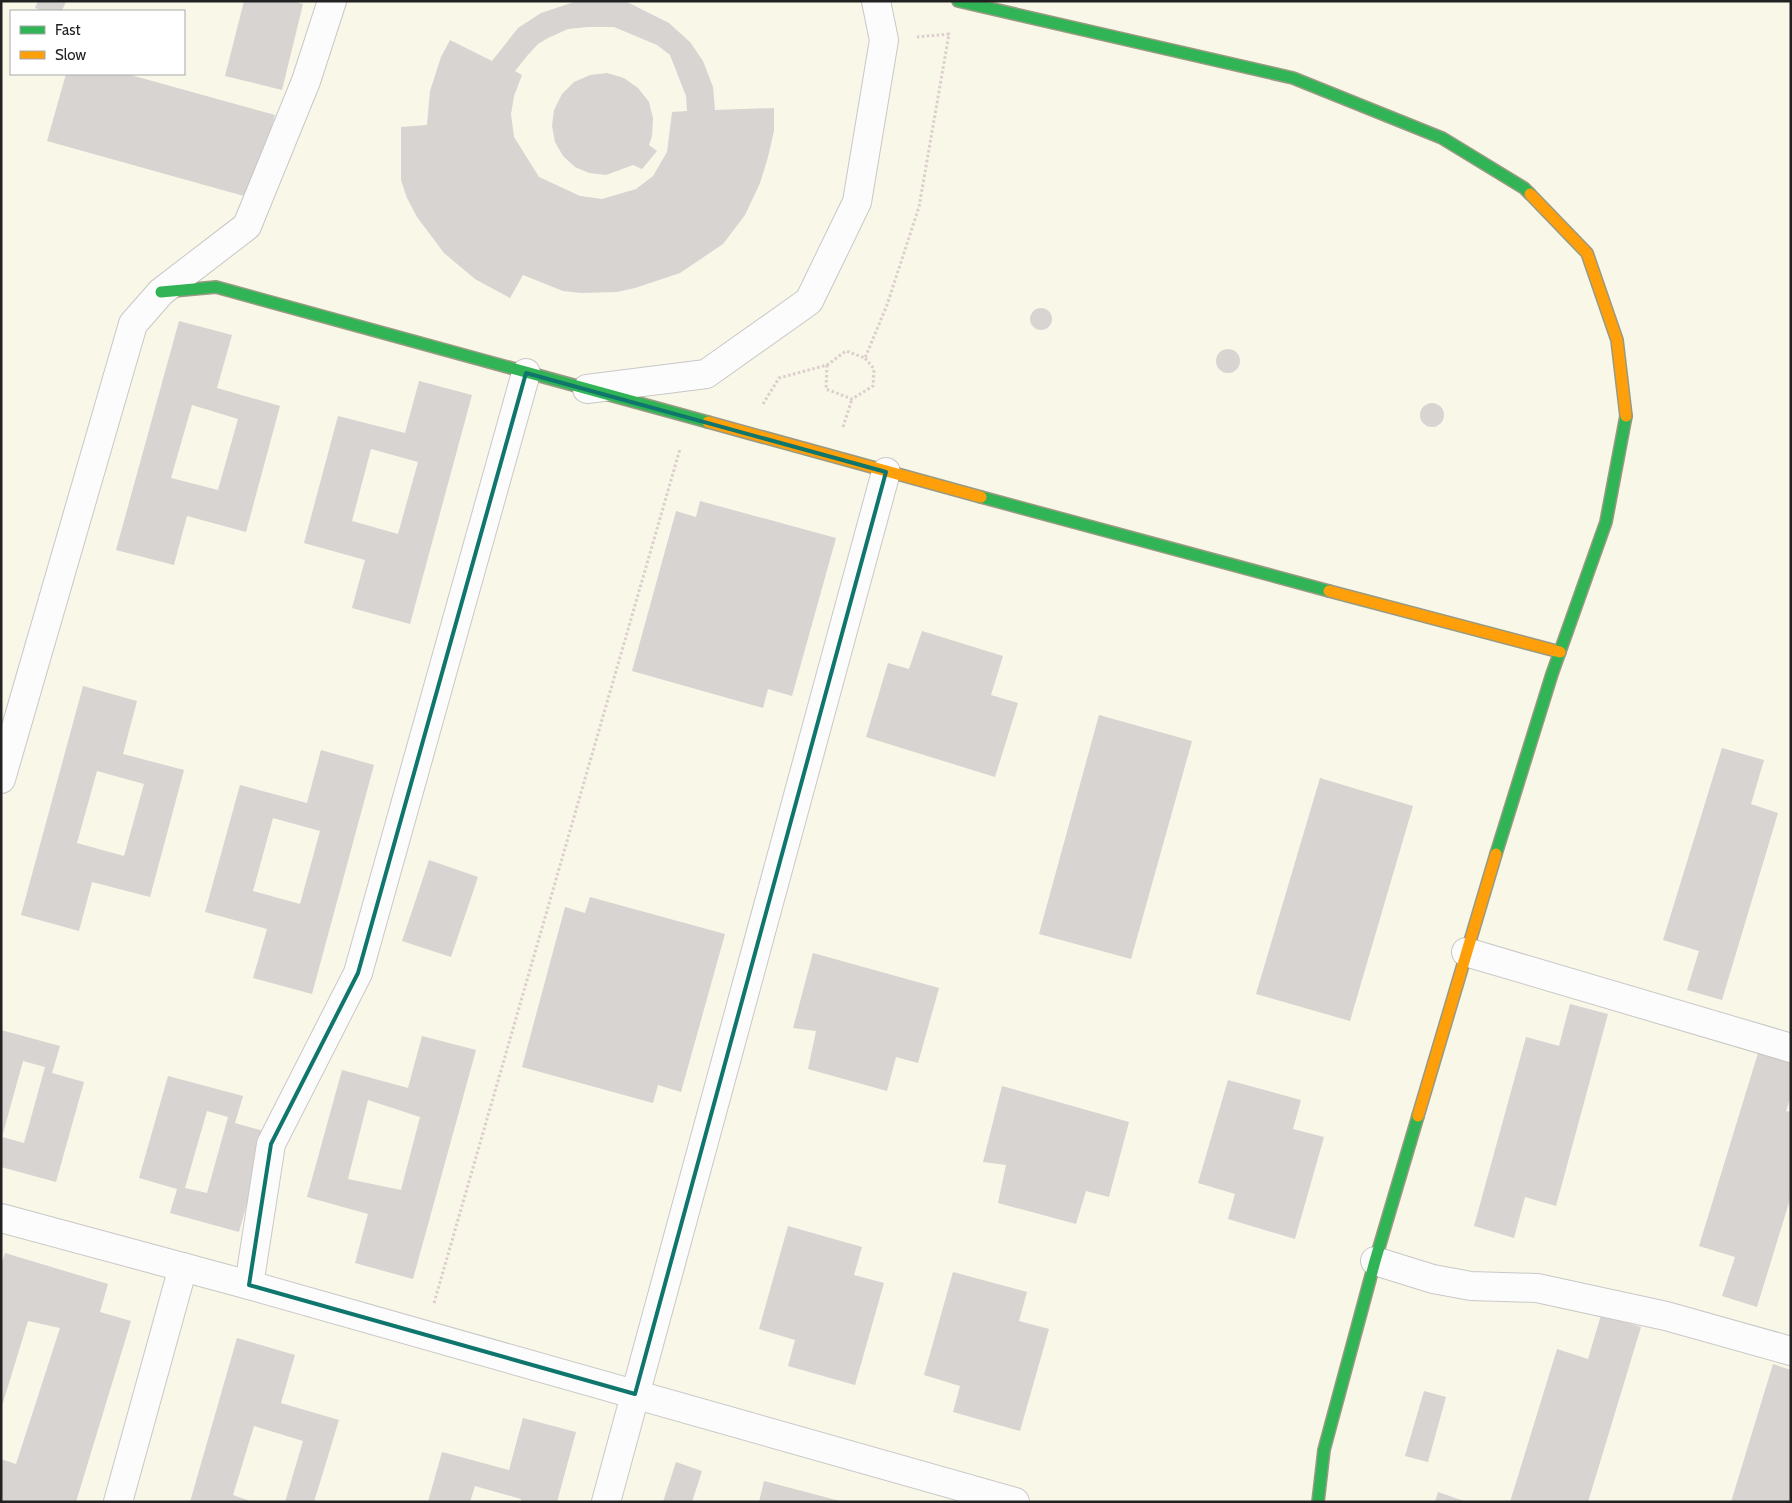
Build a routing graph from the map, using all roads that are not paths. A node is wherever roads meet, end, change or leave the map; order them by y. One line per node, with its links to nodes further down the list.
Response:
1 (332, 1): 4 (street)
2 (876, 1): 6 (street)
3 (958, 1): 8 (street)
4 (161, 292): 5 (street); 9 (street)
5 (526, 372): 6 (street); 15 (street)
6 (587, 389): 7 (street)
7 (886, 472): 8 (street); 17 (street)
8 (1560, 652): 10 (street)
9 (1, 779)
10 (1466, 952): 11 (street); 13 (street)
11 (1791, 1048)
12 (1, 1218): 14 (street)
13 (1374, 1261): 16 (street); 21 (street)
14 (183, 1266): 15 (street); 18 (street)
15 (249, 1285): 17 (street)
16 (1791, 1351)
17 (635, 1394): 19 (street); 20 (street)
18 (118, 1502)
19 (606, 1502)
20 (1015, 1502)
21 (1318, 1502)

